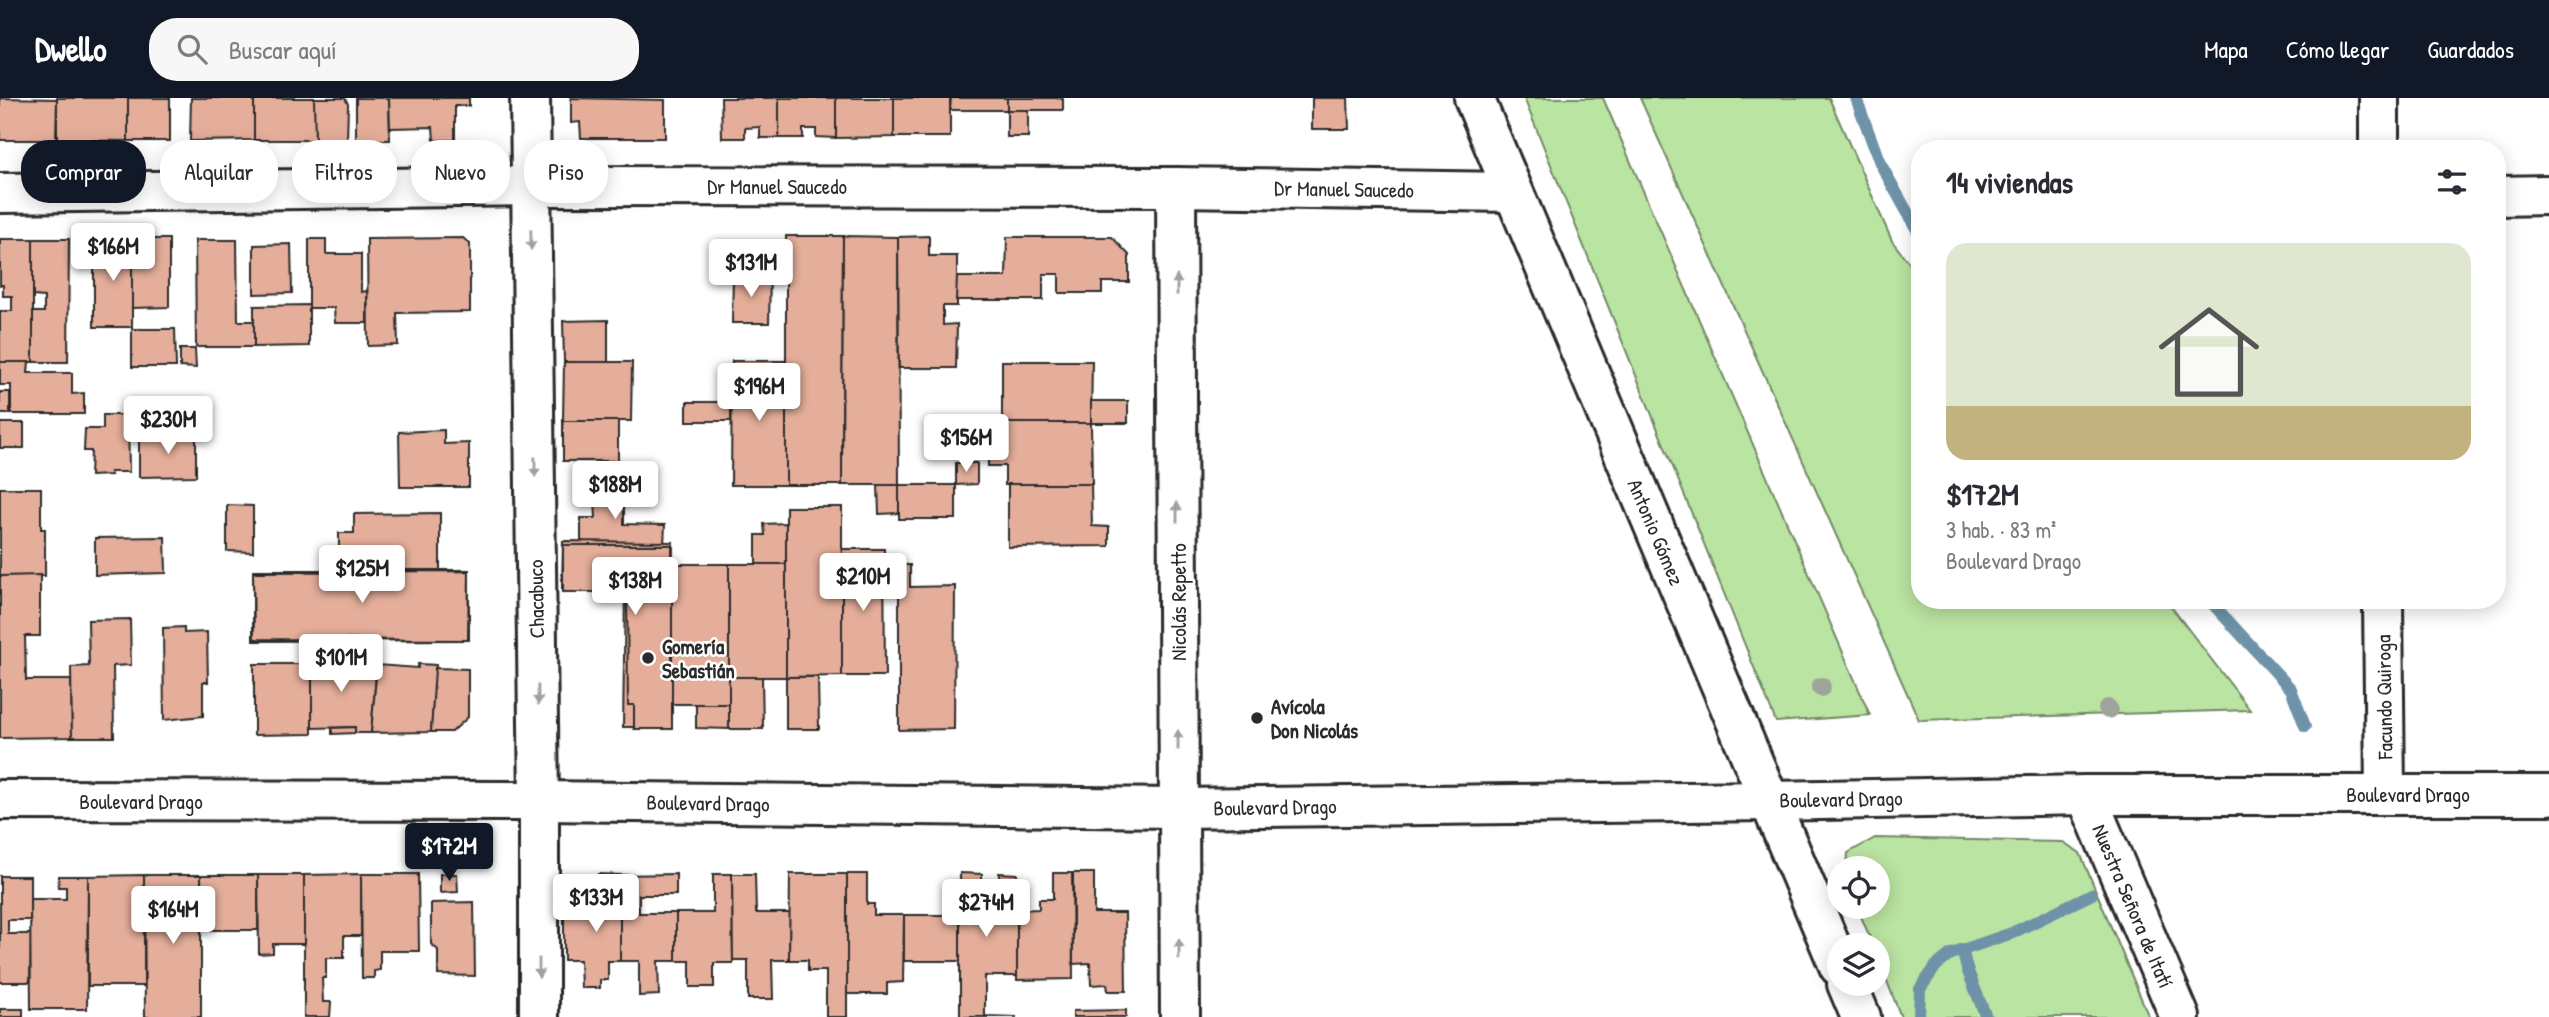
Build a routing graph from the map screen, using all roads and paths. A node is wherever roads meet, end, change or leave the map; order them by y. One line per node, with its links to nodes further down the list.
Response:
1 (530, 98): 4 (street, Chacabuco)
2 (1474, 98): 9 (street, Antonio Gómez)
3 (2379, 98): 5 (street)
4 (530, 140)
5 (2379, 140)
6 (524, 186): 10 (street, Dr Manuel Saucedo)
7 (608, 186): 8 (street, Dr Manuel Saucedo)
8 (1176, 187): 9 (street, Dr Manuel Saucedo); 21 (street, Nicolás Repetto, one-way to 8)
9 (1512, 192): 19 (street, Antonio Gómez)
10 (0, 193)
11 (2506, 195): 12 (street)
12 (2549, 195)
13 (531, 203): 20 (street, Chacabuco, one-way to 20)
14 (2383, 609): 16 (street, Facundo Quiroga)
15 (2085, 794): 16 (street, Boulevard Drago); 19 (street, Boulevard Drago); 27 (street, Nuestra Señora de Itatí)
16 (2385, 794): 17 (street, Boulevard Drago)
17 (2549, 794)
18 (0, 800): 20 (street, Boulevard Drago)
19 (1769, 801): 21 (street, Boulevard Drago); 22 (street, Antonio Gómez)
20 (539, 802): 21 (street, Boulevard Drago); 24 (street, Chacabuco, one-way to 24)
21 (1178, 808): 25 (street, Nicolás Repetto, one-way to 21)
22 (1827, 937)
23 (1852, 996): 26 (street)
24 (539, 1017)
25 (1180, 1017)
26 (1861, 1017)
27 (2180, 1017)

